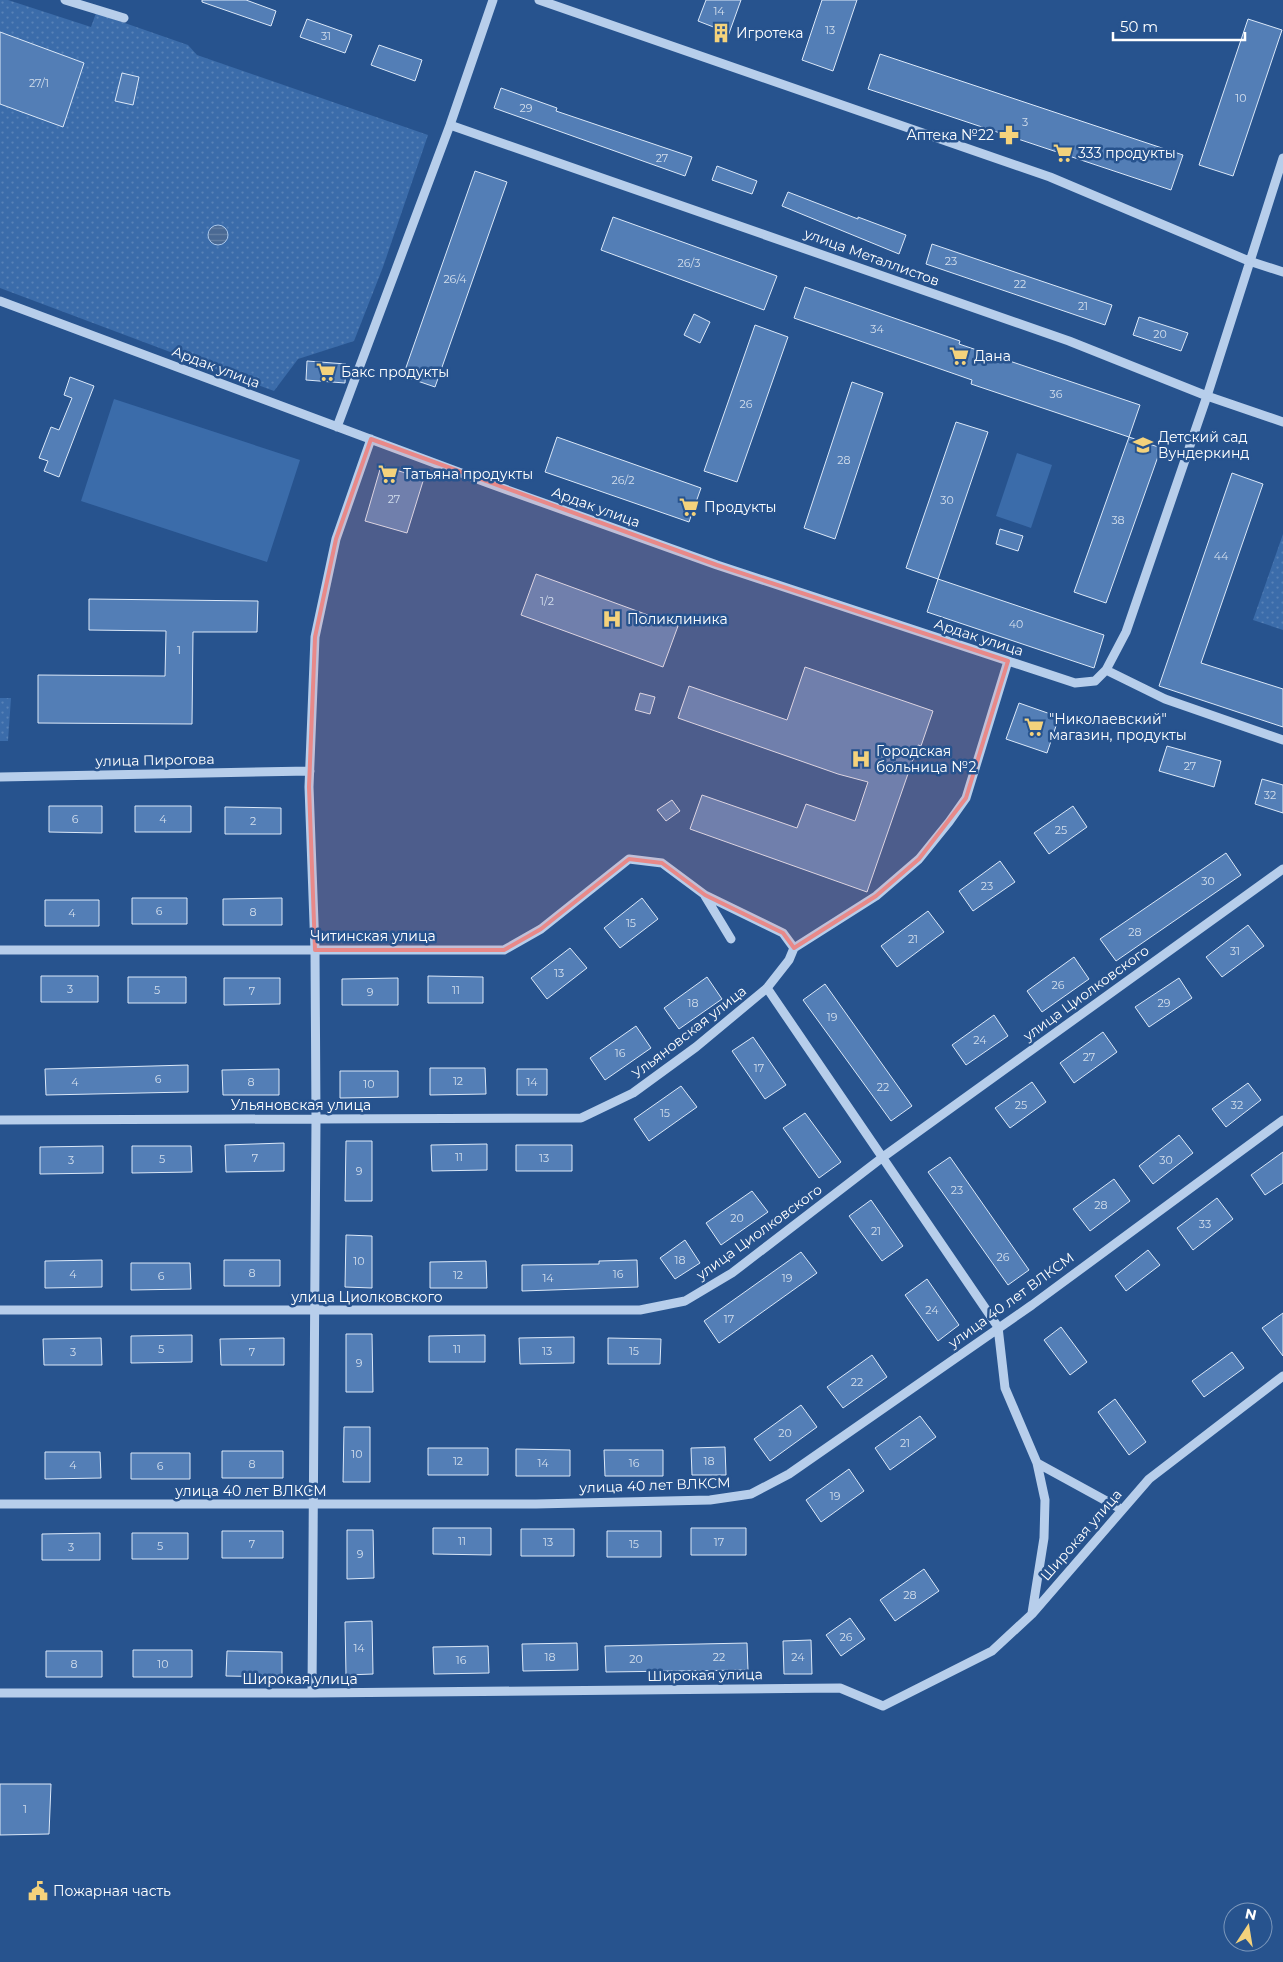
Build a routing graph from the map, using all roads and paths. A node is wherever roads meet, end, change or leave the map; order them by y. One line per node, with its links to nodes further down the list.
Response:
1 (65, 0): 4 (street)
2 (493, 0): 5 (street)
3 (539, 0): 7 (street)
4 (124, 18)
5 (450, 125): 10 (street, улица Металлистов); 12 (street)
6 (1283, 158): 7 (street)
7 (1249, 261): 8 (street); 10 (street)
8 (1283, 272)
9 (0, 301): 12 (street, Ардак улица)
10 (1207, 396): 11 (street, улица Металлистов); 15 (street)
11 (1283, 422)
12 (337, 427): 13 (street, Ардак улица)
13 (371, 439): 14 (street, Ардак улица); 17 (street)
14 (1008, 661): 15 (street, Ардак улица); 22 (street, Ульяновская улица)
15 (1106, 670): 16 (street)
16 (1283, 740)
17 (310, 771): 18 (street, улица Пирогова); 24 (street)
18 (0, 777)
19 (1283, 869): 29 (street, улица Циолковского)
20 (705, 896): 21 (street); 22 (street); 24 (street, Читинская улица)
21 (731, 939)
22 (794, 948): 25 (street, Ульяновская улица)
23 (0, 950): 24 (street, Читинская улица)
24 (315, 950): 26 (street)
25 (767, 988): 26 (street, Ульяновская улица); 29 (street)
26 (316, 1119): 27 (street, Ульяновская улица); 31 (street)
27 (0, 1120)
28 (1283, 1120): 32 (street, улица 40 лет ВЛКСМ)
29 (883, 1157): 31 (street, улица Циолковского); 32 (street)
30 (0, 1310): 31 (street, улица Циолковского)
31 (314, 1311): 36 (street)
32 (998, 1327): 34 (street); 36 (street, улица 40 лет ВЛКСМ)
33 (1283, 1376): 37 (street, Широкая улица)
34 (1037, 1463): 37 (street); 38 (street)
35 (0, 1504): 36 (street, улица 40 лет ВЛКСМ)
36 (313, 1504): 40 (street)
37 (1121, 1509): 38 (street, Широкая улица)
38 (1032, 1614): 40 (street, Широкая улица)
39 (0, 1693): 40 (street, Широкая улица)
40 (312, 1693)

